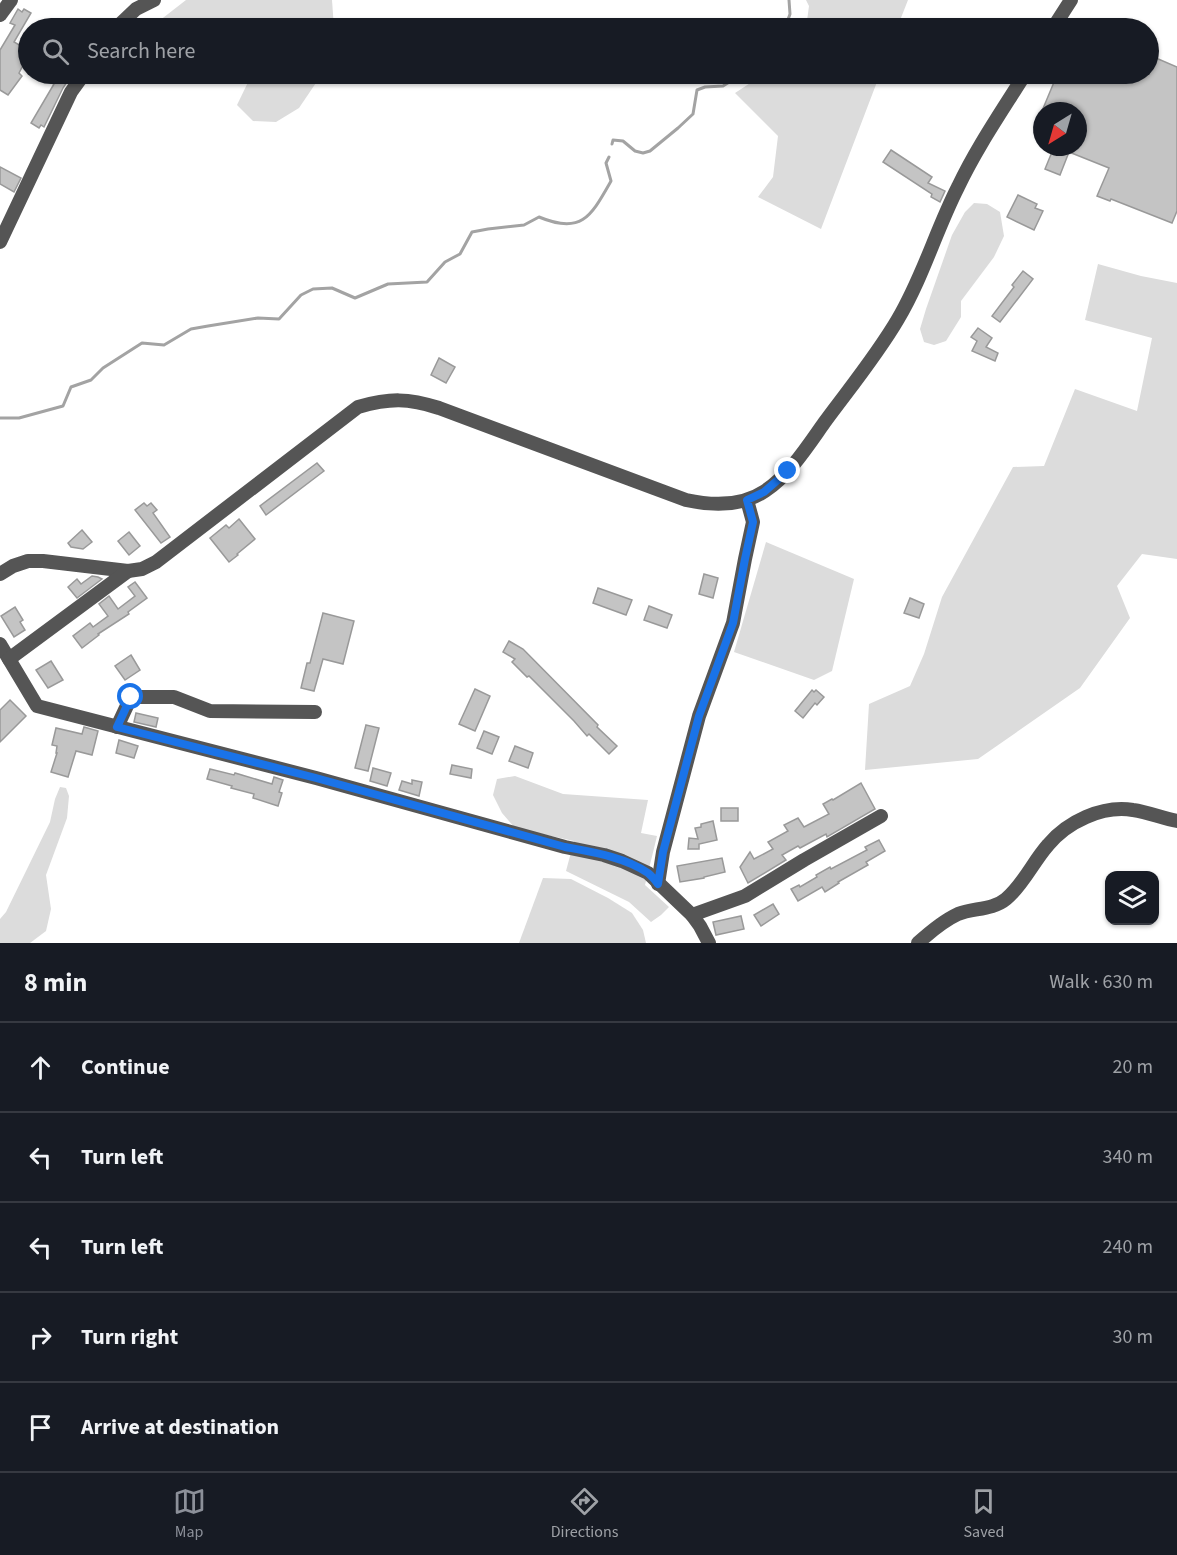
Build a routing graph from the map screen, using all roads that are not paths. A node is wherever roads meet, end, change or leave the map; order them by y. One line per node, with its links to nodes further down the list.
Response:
1 (11, 0): 4 (street)
2 (154, 0): 5 (street)
3 (1071, 0): 6 (street)
4 (0, 15)
5 (127, 18)
6 (1059, 18)
7 (77, 84): 9 (street)
8 (1019, 84): 10 (street)
9 (0, 242)
10 (747, 500): 11 (street); 19 (street)
11 (128, 571): 12 (street); 14 (street)
12 (0, 574)
13 (0, 644): 14 (street)
14 (9, 658): 16 (street)
15 (315, 712): 16 (street)
16 (117, 727): 19 (street)
17 (881, 816): 20 (street)
18 (1177, 821): 22 (street)
19 (658, 884): 20 (street)
20 (692, 915): 21 (street)
21 (709, 943)
22 (918, 943)

